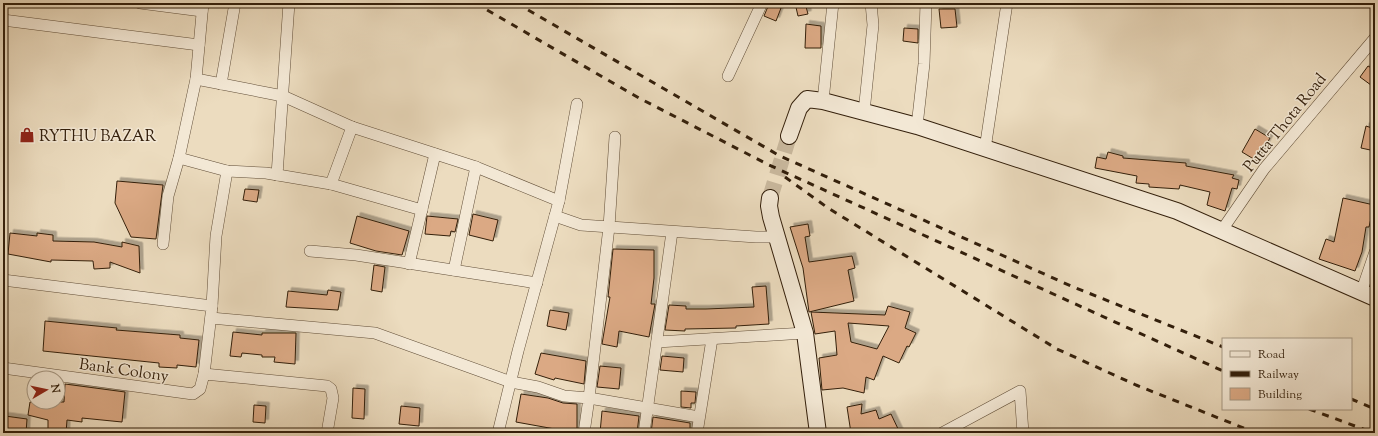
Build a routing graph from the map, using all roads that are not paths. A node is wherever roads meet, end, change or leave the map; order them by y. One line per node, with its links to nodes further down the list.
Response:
1 (140, 3): 9 (street)
2 (236, 3): 15 (street)
3 (290, 3): 16 (street)
4 (762, 3): 13 (street)
5 (833, 3): 17 (street)
6 (871, 3): 19 (street)
7 (926, 3): 20 (street)
8 (1007, 3): 24 (street)
9 (202, 7): 12 (street)
10 (3, 20): 12 (street)
11 (1375, 38): 36 (street, Putta Thota Road)
12 (199, 45): 14 (street)
13 (728, 76)
14 (196, 79): 15 (street); 26 (street)
15 (221, 84): 16 (street)
16 (283, 96): 21 (street); 29 (street)
17 (822, 101): 19 (street); 22 (street)
18 (577, 104): 32 (street)
19 (864, 112): 20 (street)
20 (917, 126): 24 (street)
21 (352, 127): 25 (street); 30 (street)
22 (789, 136)
23 (615, 137): 35 (street)
24 (985, 149): 36 (street)
25 (435, 154): 27 (street); 33 (street)
26 (179, 158): 28 (street); 39 (street)
27 (476, 167): 32 (street); 43 (street)
28 (227, 171): 29 (street); 47 (street)
29 (277, 175): 30 (street)
30 (331, 184): 33 (street)
31 (770, 198): 38 (street)
32 (559, 201): 34 (street)
33 (422, 210): 42 (street)
34 (555, 216): 35 (street); 45 (street)
35 (609, 227): 37 (street); 55 (street)
36 (1222, 230): 46 (street)
37 (672, 232): 38 (street); 51 (street)
38 (777, 237): 49 (street)
39 (163, 244)
40 (310, 251): 42 (street)
41 (1375, 252): 46 (street)
42 (409, 264): 43 (street)
43 (454, 270): 45 (street)
44 (3, 280): 47 (street)
45 (537, 283): 54 (street)
46 (1368, 295)
47 (212, 306): 48 (street, Bank Colony)
48 (211, 318): 53 (street, Bank Colony); 54 (street)
49 (805, 332): 50 (street); 63 (street)
50 (712, 339): 51 (street); 57 (street)
51 (657, 342): 56 (street)
52 (3, 368): 53 (street, Bank Colony)
53 (204, 374): 58 (street)
54 (511, 382): 55 (street); 59 (street)
55 (589, 398): 56 (street); 60 (street)
56 (648, 408): 57 (street); 61 (street)
57 (699, 417): 62 (street)
58 (327, 433)
59 (498, 433)
60 (584, 433)
61 (644, 433)
62 (697, 433)
63 (818, 433)
64 (942, 433): 65 (street)
65 (1023, 433)

